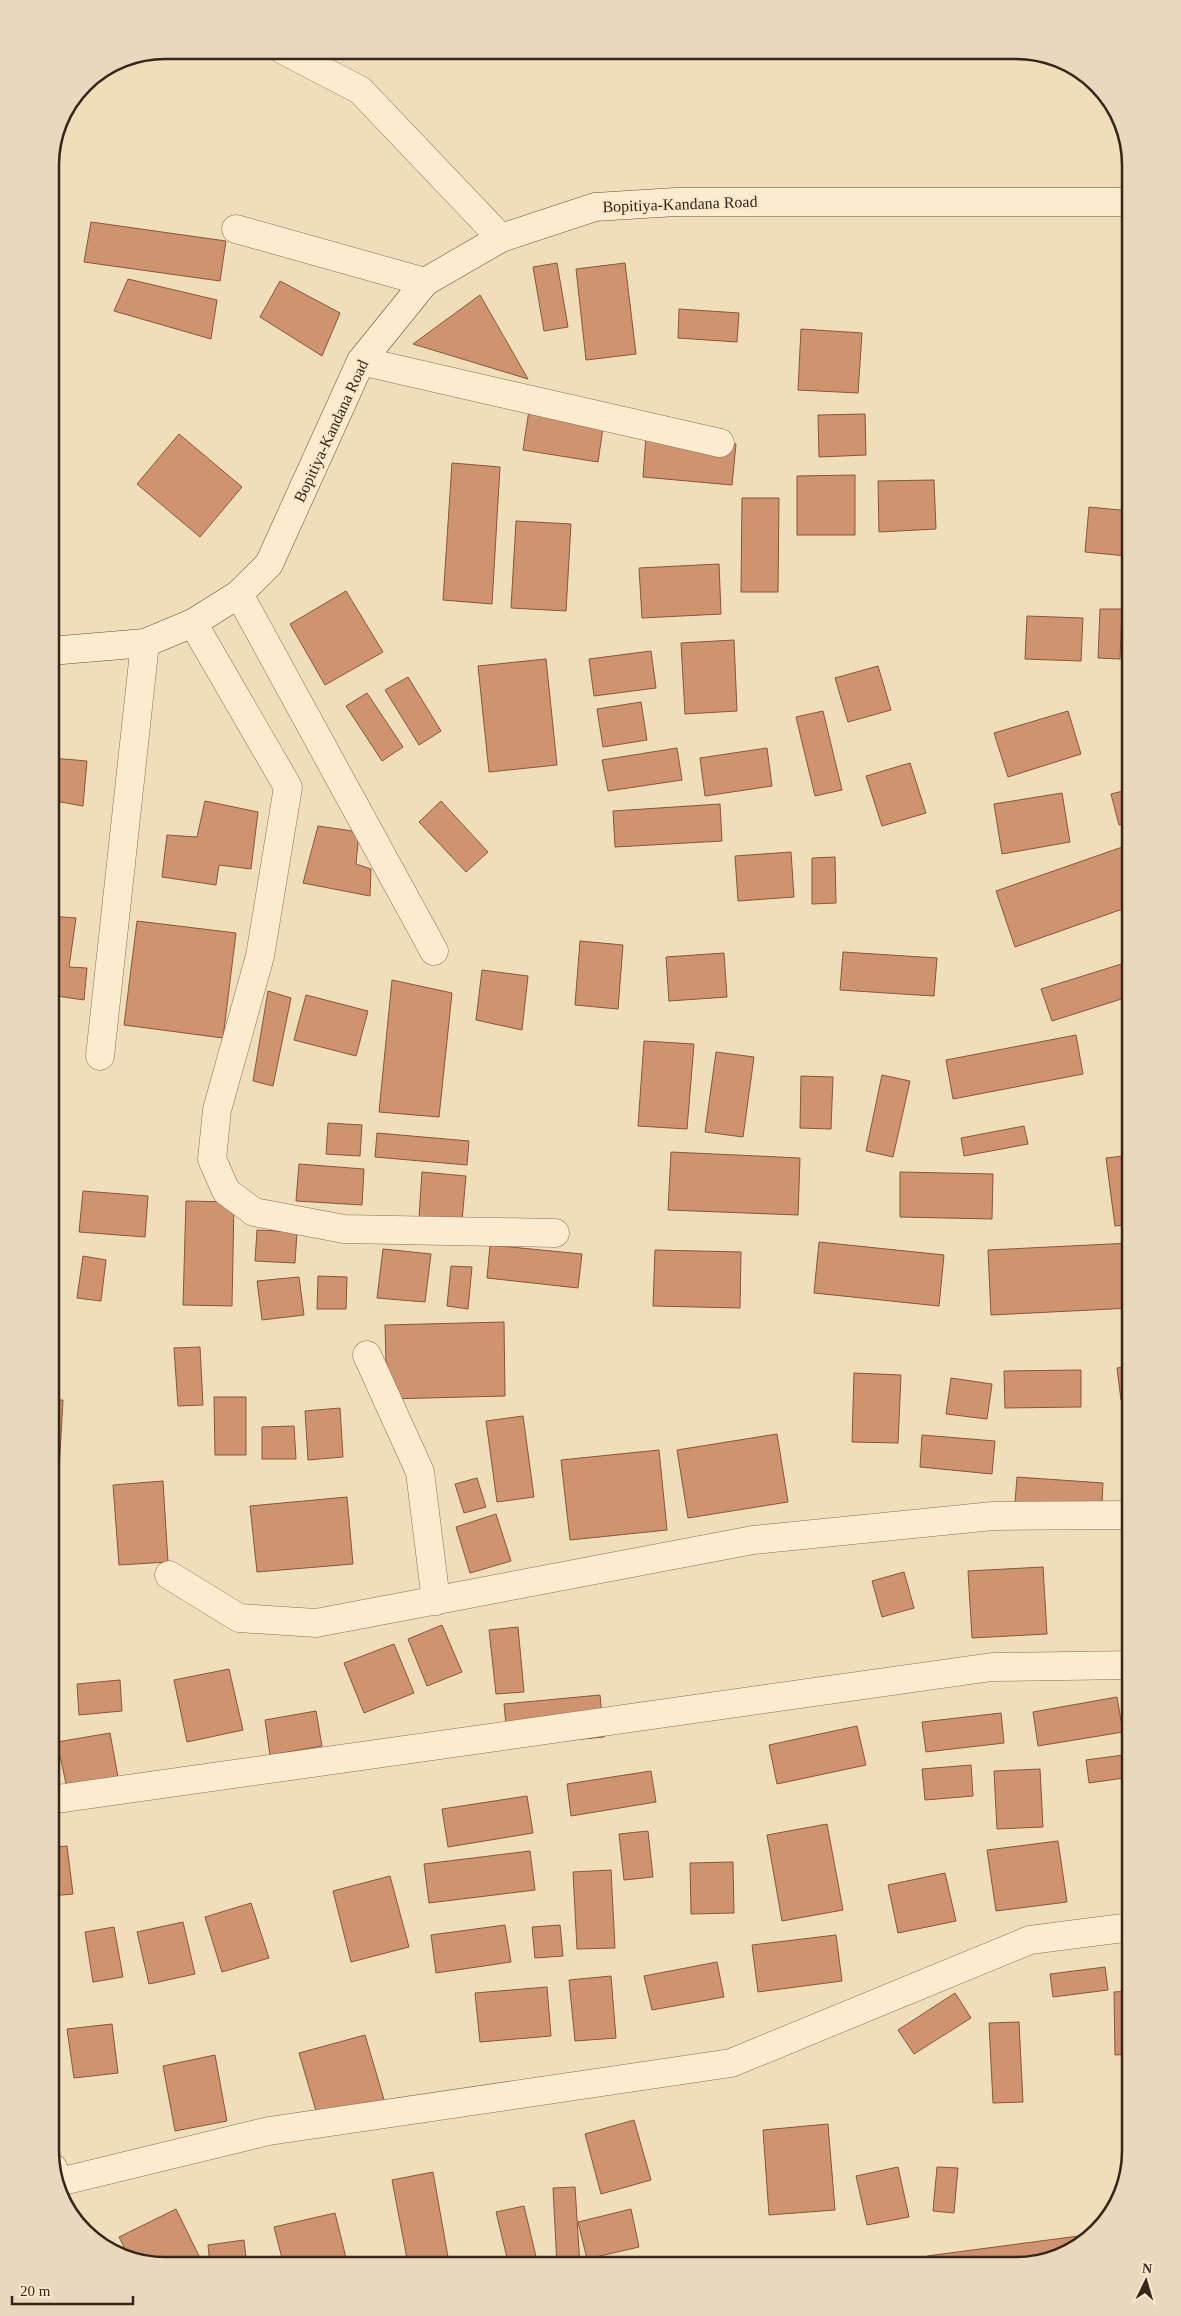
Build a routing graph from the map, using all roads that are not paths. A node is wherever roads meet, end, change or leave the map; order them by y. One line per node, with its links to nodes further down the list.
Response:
1 (300, 59): 4 (street)
2 (1122, 202): 4 (street, Bopitiya-Kandana Road)
3 (236, 229): 5 (street)
4 (501, 238): 5 (street, Bopitiya-Kandana Road)
5 (425, 282): 6 (street, Bopitiya-Kandana Road)
6 (361, 361): 7 (street); 8 (street, Bopitiya-Kandana Road)
7 (720, 443)
8 (239, 594): 9 (street, Bopitiya-Kandana Road); 12 (street)
9 (193, 624): 10 (street, Bopitiya-Kandana Road); 14 (street)
10 (145, 643): 11 (street, Bopitiya-Kandana Road); 13 (street)
11 (59, 650)
12 (434, 951)
13 (100, 1056)
14 (555, 1233)
15 (367, 1355): 18 (street)
16 (1122, 1515): 18 (street)
17 (169, 1575): 18 (street)
18 (436, 1601)
19 (1122, 1665): 20 (street)
20 (59, 1799)
21 (1122, 1928): 22 (street)
22 (63, 2181)

